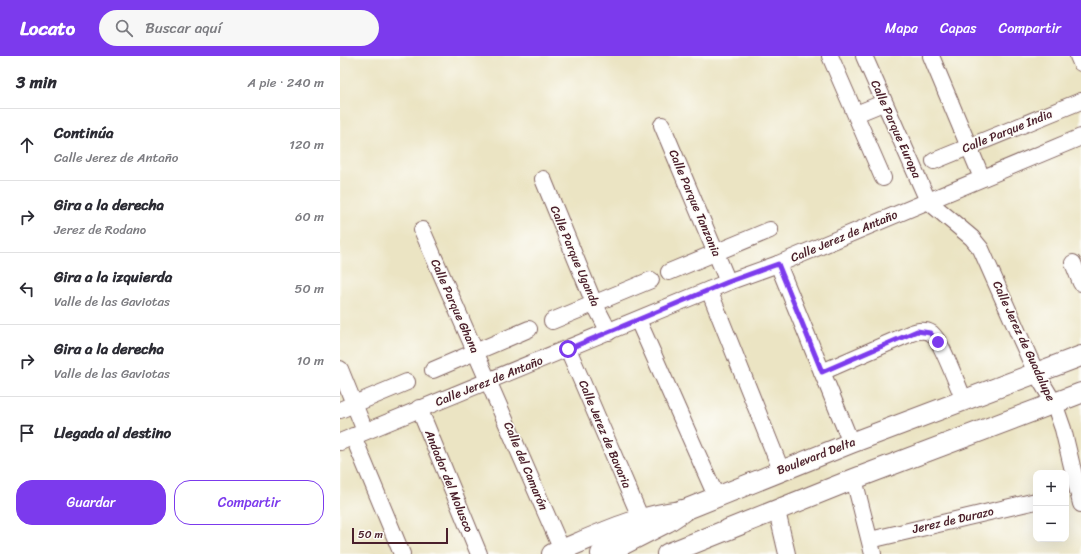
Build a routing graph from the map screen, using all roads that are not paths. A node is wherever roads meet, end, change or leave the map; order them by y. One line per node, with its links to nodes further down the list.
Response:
1 (830, 56): 8 (street)
2 (864, 56): 7 (street, Calle Parque Europa)
3 (931, 56): 11 (street)
4 (1078, 56): 5 (street)
5 (1081, 63)
6 (1081, 102): 11 (street, Calle Parque India)
7 (884, 103): 8 (street); 16 (street, Calle Parque Europa)
8 (856, 114): 13 (street)
9 (662, 125): 19 (street, Calle Parque Tanzania)
10 (1081, 136): 14 (street, Calle Jerez de Antaño)
11 (969, 147): 12 (street, Calle Parque India); 14 (street)
12 (934, 161)
13 (883, 178)
14 (982, 178): 16 (street, Calle Jerez de Antaño)
15 (543, 179): 27 (street, Calle Parque Uganda)
16 (928, 201): 21 (street, Calle Jerez de Antaño); 38 (street, Calle Jerez de Guadalupe)
17 (422, 230): 33 (street, Calle Parque Ghana)
18 (770, 230): 19 (street)
19 (716, 253): 22 (street); 24 (street, Calle Parque Tanzania)
20 (1073, 263): 25 (street)
21 (778, 264): 24 (street, Calle Jerez de Antaño); 37 (street)
22 (669, 272)
23 (651, 280): 27 (street)
24 (728, 282): 26 (street, Calle Jerez de Antaño)
25 (1081, 283)
26 (709, 290): 28 (street, Calle Jerez de Antaño); 48 (street)
27 (594, 303): 29 (street); 31 (street, Calle Parque Uganda)
28 (638, 320): 31 (street, Calle Jerez de Antaño); 51 (street)
29 (552, 321)
30 (529, 328): 33 (street)
31 (609, 332): 32 (street, Calle Jerez de Antaño)
32 (568, 349): 40 (street, Calle Jerez de Antaño); 55 (street, Calle Jerez de Bavaria)
33 (475, 352): 36 (street); 40 (street, Calle Parque Ghana)
34 (1081, 356): 38 (main road, Boulevard Delta)
35 (340, 368): 44 (street)
36 (433, 370)
37 (822, 372): 42 (street); 47 (street)
38 (1036, 373): 42 (main road, Boulevard Delta); 43 (street, Calle Jerez de Guadalupe)
39 (407, 382): 44 (street)
40 (489, 382): 45 (street, Calle Jerez de Antaño); 57 (street, Calle del Camarón)
41 (1081, 393): 43 (main road)
42 (964, 400): 47 (main road, Boulevard Delta)
43 (1054, 402): 49 (main road); 50 (street, Calle Jerez de Guadalupe)
44 (347, 407): 46 (street)
45 (419, 408): 46 (street, Calle Jerez de Antaño); 59 (street, Andador del Molusco)
46 (353, 436): 58 (street)
47 (851, 443): 48 (main road, Boulevard Delta)
48 (781, 470): 51 (main road, Boulevard Delta)
49 (854, 479): 54 (main road); 56 (street)
50 (1077, 494)
51 (716, 496): 53 (main road, Boulevard Delta)
52 (1033, 502): 56 (street, Jerez de Durazo)
53 (682, 511): 55 (main road, Boulevard Delta); 60 (highway)
54 (777, 511): 61 (main road); 62 (street)
55 (641, 519): 57 (main road, Boulevard Delta)
56 (871, 547)
57 (557, 552)
58 (402, 554)
59 (479, 554)
60 (602, 554)
61 (667, 554)
62 (787, 554)

